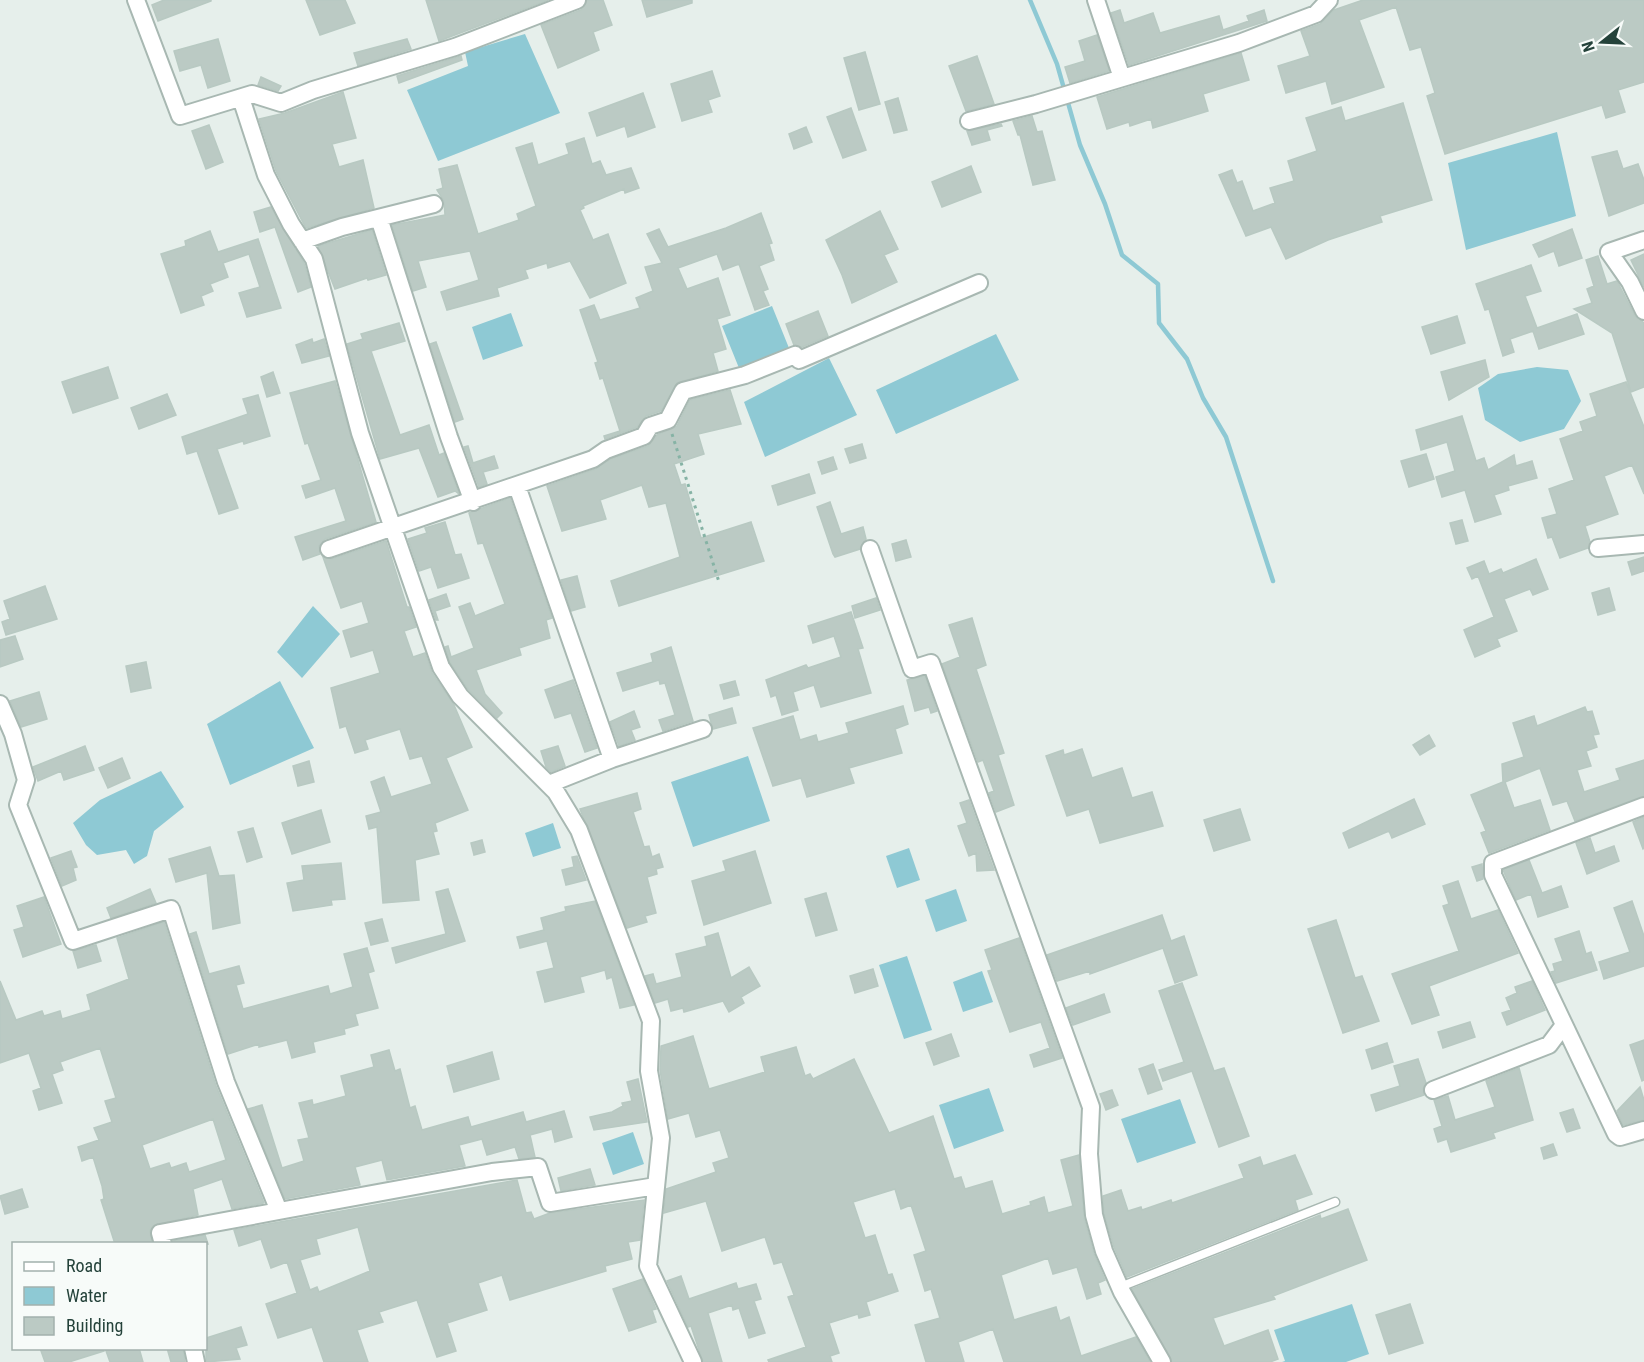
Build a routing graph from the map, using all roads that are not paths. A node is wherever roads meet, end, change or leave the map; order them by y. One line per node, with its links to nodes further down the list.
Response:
1 (136, 0): 6 (street)
2 (577, 0): 6 (street)
3 (1096, 0): 5 (street)
4 (1329, 0): 5 (street)
5 (1122, 78): 7 (street)
6 (241, 98): 11 (street)
7 (969, 121)
8 (434, 204): 9 (street)
9 (379, 218): 11 (street); 15 (street)
10 (1644, 240): 13 (street)
11 (302, 241): 16 (street)
12 (979, 284): 14 (street)
13 (1644, 311)
14 (517, 486): 15 (street); 23 (street)
15 (473, 502): 16 (street)
16 (392, 528): 19 (street); 24 (street)
17 (1644, 544): 18 (street)
18 (1598, 548)
19 (329, 549)
20 (870, 549): 33 (street)
21 (0, 704): 31 (street)
22 (703, 729): 23 (street)
23 (612, 759): 24 (street)
24 (549, 784): 29 (street)
25 (1644, 806): 26 (street)
26 (1564, 1025): 27 (street); 28 (street)
27 (1433, 1089)
28 (1644, 1130)
29 (656, 1186): 31 (street); 34 (street)
30 (1335, 1202): 33 (lane)
31 (279, 1211): 32 (street)
32 (162, 1242)
33 (1120, 1287): 35 (street)
34 (693, 1362)
35 (1162, 1362)

